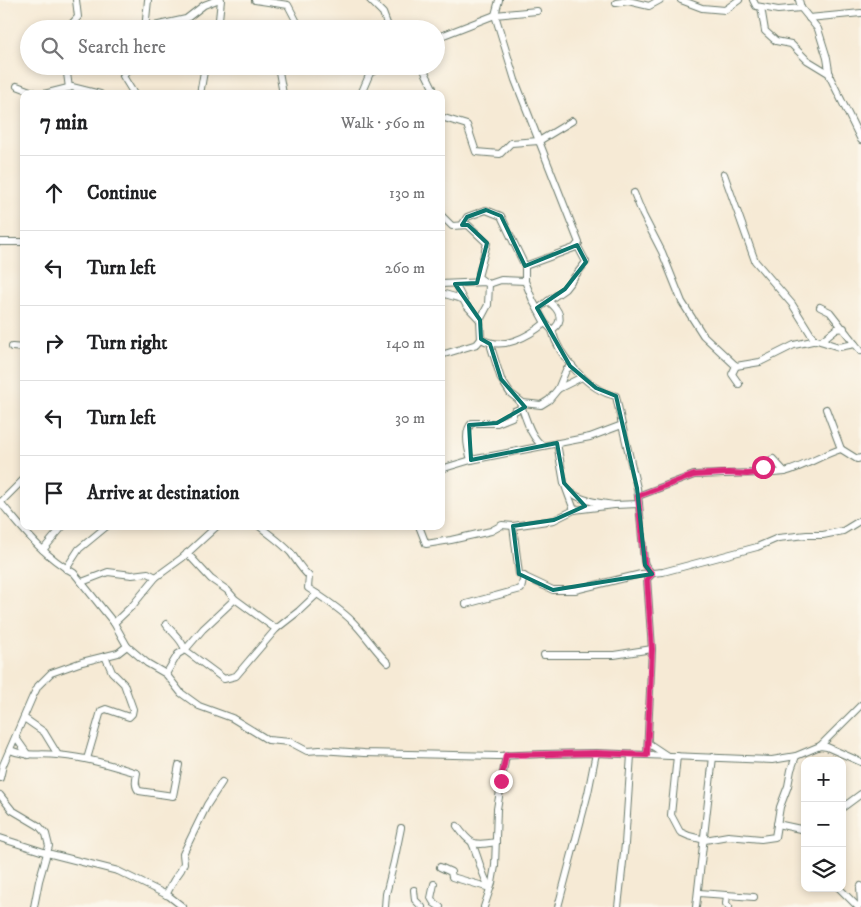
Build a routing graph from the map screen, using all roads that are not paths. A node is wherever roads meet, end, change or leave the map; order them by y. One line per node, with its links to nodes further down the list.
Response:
1 (76, 0): 20 (street)
2 (148, 0): 21 (street)
3 (217, 0): 22 (street)
4 (221, 0): 23 (street)
5 (255, 0): 24 (street)
6 (370, 0): 25 (street)
7 (499, 0): 18 (street)
8 (660, 0): 13 (street)
9 (681, 0): 10 (street)
10 (739, 0)
11 (753, 0): 14 (street)
12 (799, 0): 15 (street)
13 (616, 2)
14 (761, 6): 15 (street); 27 (street)
15 (801, 8): 19 (street)
16 (537, 11): 18 (street)
17 (861, 13): 19 (street)
18 (495, 15): 26 (street); 47 (street)
19 (809, 18): 27 (street)
20 (75, 20)
21 (146, 20)
22 (181, 20)
23 (219, 20)
24 (296, 20)
25 (386, 20)
26 (445, 34)
27 (830, 74): 46 (street)
28 (67, 75): 35 (street)
29 (125, 75): 39 (street)
30 (203, 75): 40 (street)
31 (280, 75): 41 (street)
32 (369, 75): 42 (street)
33 (426, 75): 43 (street)
34 (17, 86): 36 (street)
35 (69, 88): 37 (street); 38 (street)
36 (28, 90)
37 (61, 90)
38 (84, 90)
39 (132, 90)
40 (201, 90)
41 (282, 90)
42 (363, 90)
43 (433, 90)
44 (445, 118): 47 (street)
45 (572, 121): 47 (street)
46 (861, 140)
47 (539, 142): 54 (street)
48 (724, 174): 70 (street)
49 (634, 193): 78 (street)
50 (445, 219): 51 (street)
51 (462, 226): 55 (street); 57 (street)
52 (0, 242): 53 (street)
53 (20, 242)
54 (577, 245): 55 (street); 62 (street)
55 (526, 266): 56 (street)
56 (526, 281): 57 (street); 64 (street)
57 (487, 283): 59 (street); 65 (street)
58 (445, 284): 59 (street)
59 (455, 284): 61 (street)
60 (445, 294): 61 (street)
61 (462, 299): 65 (street)
62 (548, 301): 64 (street); 68 (street)
63 (820, 307): 67 (street)
64 (538, 308): 66 (street)
65 (480, 320): 69 (street)
66 (545, 323): 68 (street); 71 (street)
67 (844, 328): 70 (street); 72 (street)
68 (552, 330): 77 (street)
69 (481, 339): 71 (street); 76 (street)
70 (818, 341): 72 (street); 78 (street)
71 (493, 342): 82 (street)
72 (855, 344): 75 (street)
73 (12, 347): 74 (street)
74 (20, 348)
75 (861, 351)
76 (445, 354)
77 (572, 365): 79 (street); 81 (street)
78 (736, 366): 80 (street)
79 (582, 377): 81 (street); 85 (street)
80 (739, 384)
81 (558, 389): 82 (street)
82 (519, 401): 83 (street)
83 (522, 408): 87 (street); 90 (street)
84 (826, 408): 88 (street)
85 (622, 425): 86 (street); 96 (street)
86 (557, 443): 87 (street); 95 (street)
87 (543, 446): 90 (street)
88 (842, 449): 89 (street); 92 (street)
89 (861, 458)
90 (471, 460): 91 (street)
91 (445, 469)
92 (785, 472): 93 (street); 93 (street)
93 (754, 473): 96 (street)
94 (20, 484): 97 (street)
95 (567, 489): 99 (street); 100 (street)
96 (638, 496): 98 (street)
97 (0, 503): 103 (street)
98 (639, 504): 99 (street); 113 (street)
99 (614, 505): 100 (street)
100 (574, 510): 102 (street)
101 (861, 520): 113 (street)
102 (513, 526): 109 (street); 114 (street)
103 (20, 527)
104 (22, 530): 110 (street)
105 (60, 530): 110 (street)
106 (102, 530): 112 (street)
107 (213, 530): 111 (street)
108 (265, 530): 117 (street)
109 (421, 530)
110 (43, 550): 112 (street)
111 (187, 553): 115 (street); 118 (street)
112 (66, 569): 116 (street)
113 (652, 574): 114 (street); 124 (street)
114 (524, 576): 119 (street)
115 (156, 577): 116 (street); 120 (street)
116 (82, 582): 120 (street)
117 (317, 594): 122 (street); 128 (street)
118 (235, 599): 122 (street); 125 (street)
119 (466, 604)
120 (114, 623): 123 (street)
121 (166, 624): 125 (street)
122 (276, 630): 125 (street)
123 (126, 646): 127 (street); 129 (street)
124 (652, 649): 126 (street); 133 (street)
125 (186, 650): 129 (street)
126 (544, 655)
127 (105, 656): 131 (street); 146 (street)
128 (388, 663)
129 (166, 674): 139 (street)
130 (861, 705): 134 (street)
131 (24, 718): 132 (street); 138 (street)
132 (16, 738): 135 (street); 137 (street)
133 (648, 743): 141 (street); 142 (street)
134 (820, 746): 144 (street); 147 (street)
135 (10, 750): 137 (street); 149 (street)
136 (596, 753): 139 (street); 140 (street); 180 (street)
137 (28, 755): 138 (street)
138 (58, 755): 146 (street)
139 (506, 755): 160 (street)
140 (631, 755): 141 (street); 181 (street)
141 (647, 755): 142 (street)
142 (666, 756): 143 (street)
143 (677, 756): 145 (street); 159 (street)
144 (796, 756): 145 (street); 154 (street)
145 (712, 757): 159 (street)
146 (86, 759): 148 (street)
147 (861, 762)
148 (179, 765)
149 (0, 778)
150 (222, 782): 170 (street)
151 (861, 794): 153 (street)
152 (0, 795): 162 (street)
153 (846, 805)
154 (777, 824): 157 (street); 159 (street)
155 (457, 826): 161 (street)
156 (400, 828): 176 (street)
157 (801, 829)
158 (0, 838): 162 (street)
159 (705, 840): 169 (street)
160 (496, 842): 161 (street); 166 (street)
161 (472, 843): 166 (street)
162 (47, 853): 170 (street); 174 (street)
163 (440, 868): 166 (street)
164 (434, 884): 178 (street)
165 (861, 886): 173 (street)
166 (490, 888): 179 (street)
167 (414, 890): 177 (street)
168 (843, 892): 184 (street)
169 (699, 893): 171 (street); 182 (street)
170 (166, 895): 175 (street)
171 (728, 895): 172 (street); 183 (street)
172 (754, 897)
173 (861, 904)
174 (34, 907)
175 (183, 907)
176 (386, 907)
177 (422, 907)
178 (437, 907)
179 (484, 907)
180 (558, 907)
181 (618, 907)
182 (696, 907)
183 (729, 907)
184 (858, 907)

